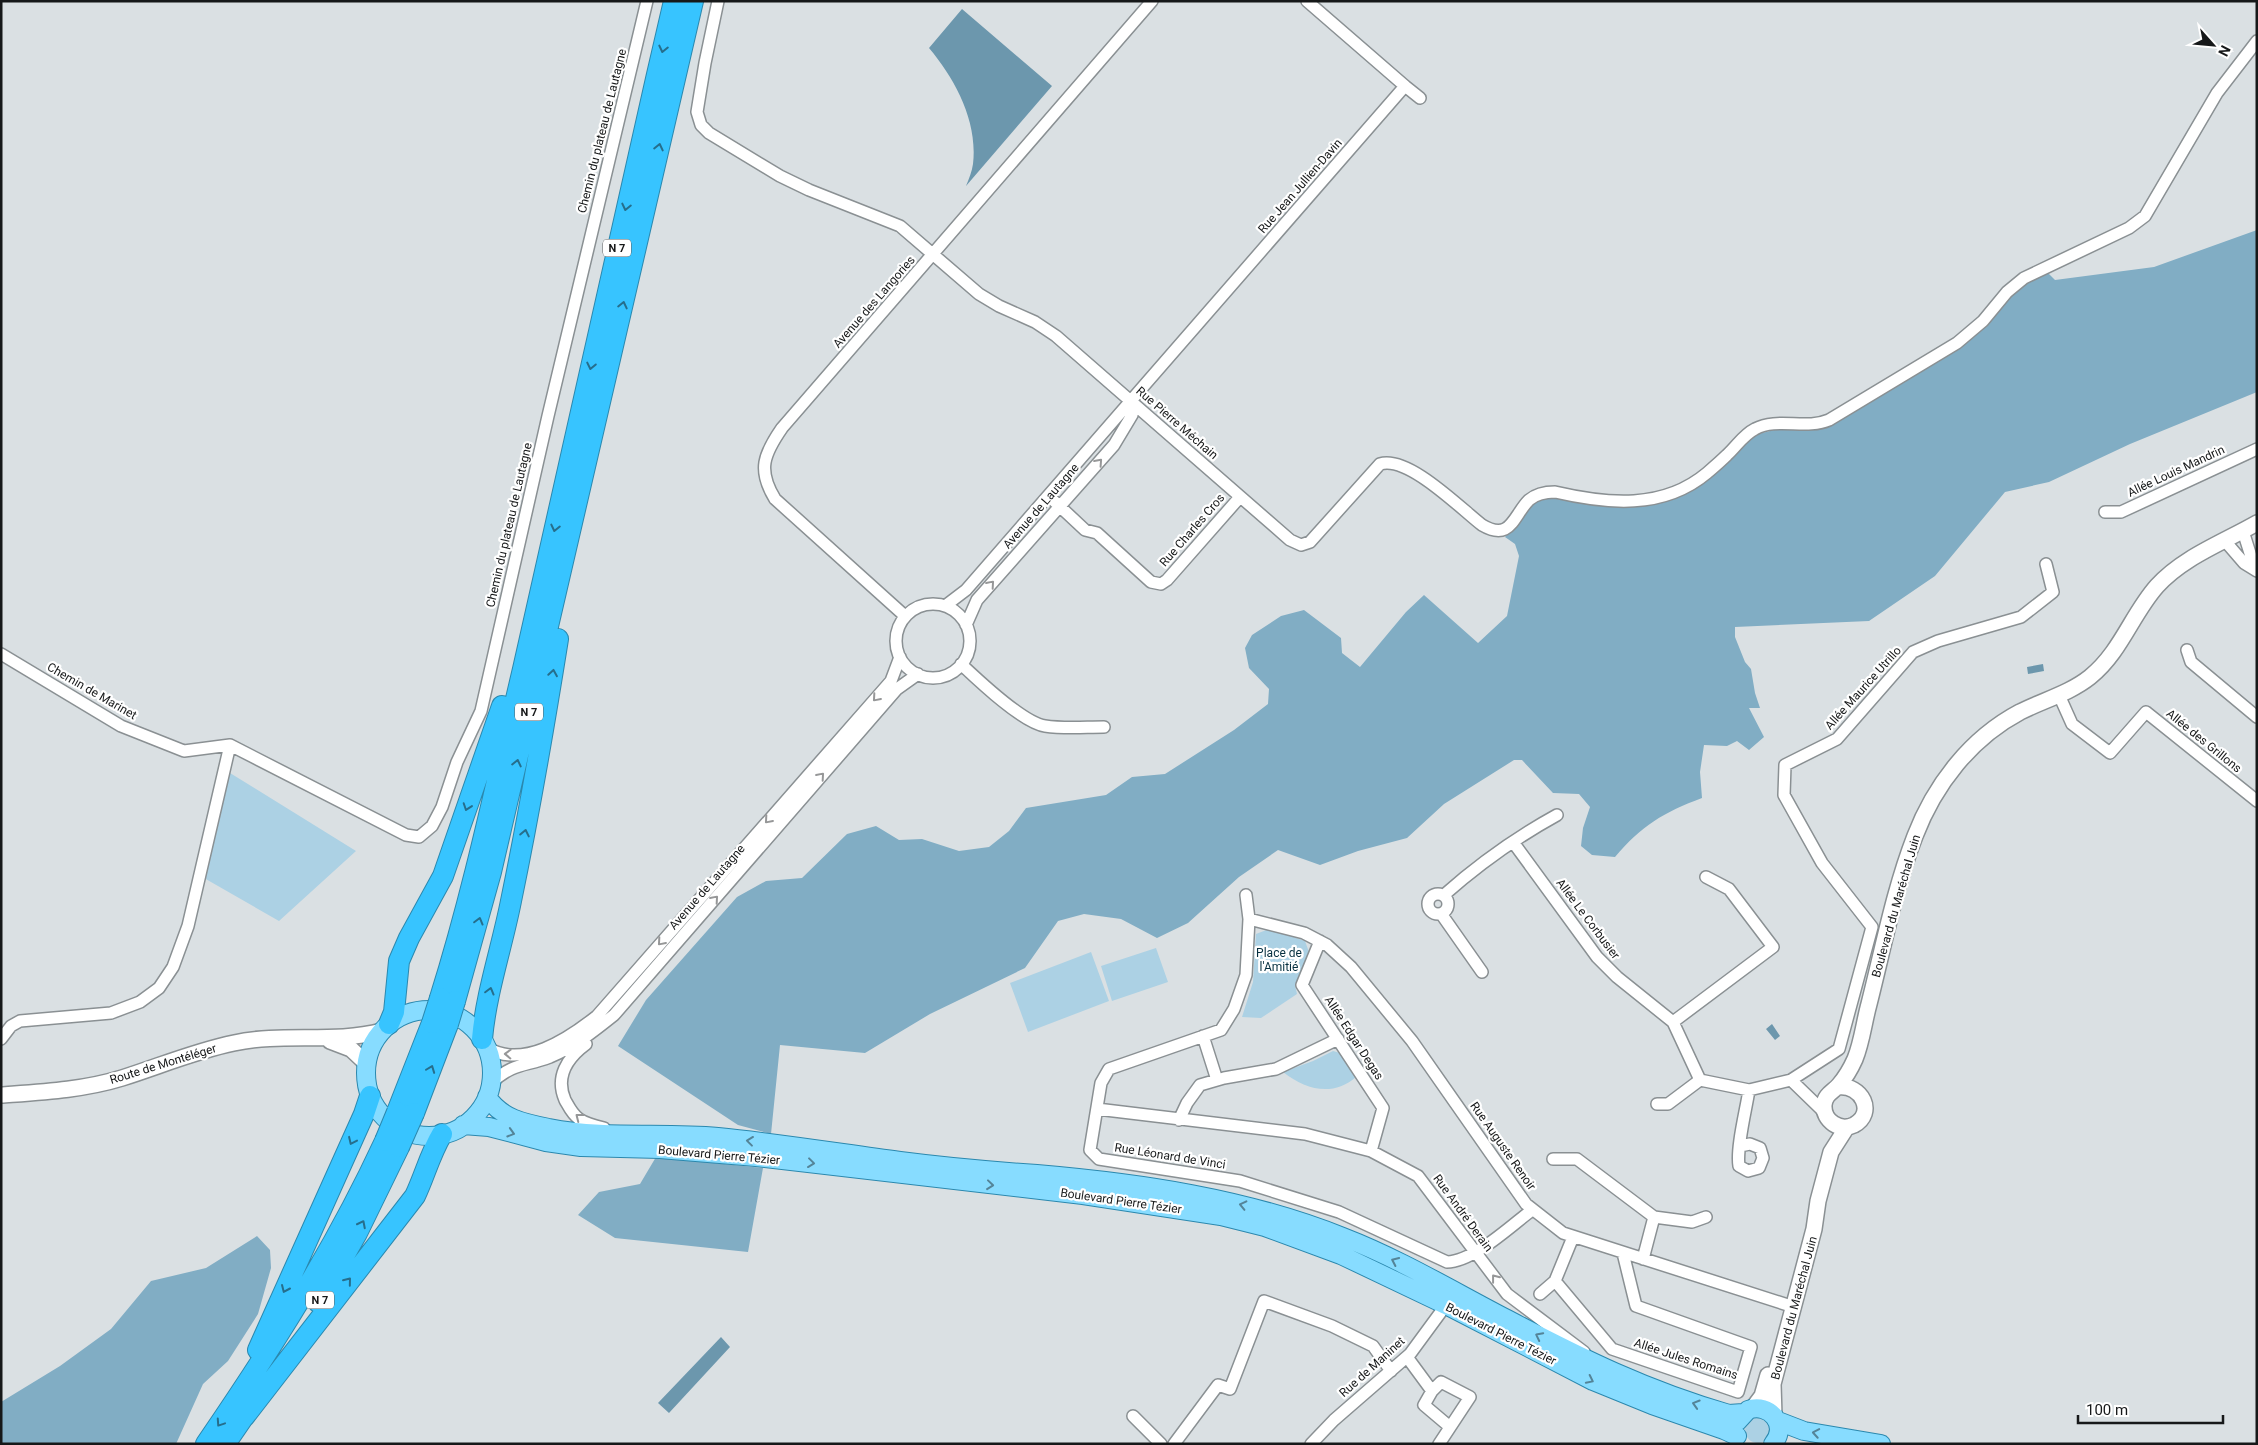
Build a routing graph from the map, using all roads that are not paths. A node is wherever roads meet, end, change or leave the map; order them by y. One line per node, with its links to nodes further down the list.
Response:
1 (647, 1): 35 (street, Chemin du plateau de Lautagne)
2 (674, 1): 21 (highway, N 7, one-way to 21)
3 (694, 1): 12 (highway, N 7, one-way to 3)
4 (718, 1): 10 (street)
5 (1152, 1): 10 (street, Avenue des Langories)
6 (1307, 1): 8 (street)
7 (2257, 41): 15 (street, Rue Pierre Méchain)
8 (1405, 86): 9 (street); 11 (street, Rue Jean Jullien-Davin)
9 (1420, 98)
10 (933, 254): 11 (street, Rue Pierre Méchain); 25 (street, Avenue des Langories)
11 (1132, 403): 14 (street, Avenue de Lautagne); 15 (street, Rue Pierre Méchain); 16 (street, Avenue de Lautagne, one-way to 11)
12 (596, 421): 48 (highway, N 7, one-way to 12); 56 (highway, one-way to 12)
13 (2257, 449): 17 (street, Allée Louis Mandrin)
14 (1048, 496): 16 (street, Rue Charles Cros); 24 (street, Avenue de Lautagne)
15 (1240, 497): 16 (street, Rue Charles Cros)
16 (1059, 506): 26 (street, Avenue de Lautagne, one-way to 16)
17 (2105, 512)
18 (2257, 523): 19 (main road, Boulevard du Maréchal Juin)
19 (2243, 531): 20 (main road, Boulevard du Maréchal Juin); 23 (street)
20 (2225, 541): 23 (street); 32 (main road, Boulevard du Maréchal Juin)
21 (548, 561): 48 (highway, N 7); 51 (highway, one-way to 51)
22 (2046, 564): 45 (street, Allée Maurice Utrillo)
23 (2256, 570)
24 (945, 606): 25 (street); 26 (street)
25 (905, 616): 29 (street)
26 (966, 625): 30 (street)
27 (2186, 650): 33 (street)
28 (1, 654): 35 (street, Chemin de Marinet)
29 (900, 656): 31 (street); 56 (street, Avenue de Lautagne, one-way to 56)
30 (961, 664): 31 (street); 34 (street)
31 (918, 674): 49 (street, Avenue de Lautagne, one-way to 31)
32 (2059, 695): 36 (street, Allée des Grillons); 44 (main road, Boulevard du Maréchal Juin)
33 (2257, 717)
34 (1104, 727)
35 (230, 745): 55 (street)
36 (2257, 801)
37 (1558, 816): 38 (street)
38 (1513, 842): 41 (street); 50 (street, Allée Le Corbusier)
39 (1706, 877): 50 (street)
40 (1246, 895): 43 (street, Rue Léonard de Vinci)
41 (1444, 895): 42 (street); 42 (street)
42 (1442, 914): 47 (street)
43 (1249, 918): 46 (street, Rue Auguste Renoir); 52 (street, Rue Léonard de Vinci)
44 (1891, 919): 45 (street); 57 (main road, Boulevard du Maréchal Juin)
45 (1872, 927): 61 (street)
46 (1320, 942): 54 (street, Allée Edgar Degas); 81 (street, Rue Auguste Renoir)
47 (1482, 972)
48 (448, 1000): 96 (highway, N 7, bridge)
49 (614, 1015): 62 (street, Avenue de Lautagne); 76 (street, one-way to 49)
50 (1673, 1022): 60 (street, Allée Le Corbusier)
51 (389, 1025): 53 (main road, Route de Montéléger); 56 (main road); 58 (main road)
52 (1204, 1036): 59 (street); 70 (street, Rue Léonard de Vinci)
53 (324, 1038): 58 (main road, Route de Montéléger); 67 (main road, Route de Montéléger)
54 (1338, 1039): 59 (street); 78 (street, Allée Edgar Degas)
55 (1, 1040)
56 (484, 1043): 62 (main road)
57 (1855, 1059): 65 (main road, Boulevard du Maréchal Juin); 66 (main road, Boulevard du Maréchal Juin)
58 (367, 1064): 68 (main road)
59 (1216, 1080): 72 (street)
60 (1700, 1080): 63 (street); 69 (street)
61 (1791, 1080): 63 (street); 64 (street)
62 (489, 1090): 73 (main road); 76 (main road, Boulevard Pierre Tézier)
63 (1749, 1090): 77 (street)
64 (1800, 1090): 66 (street); 71 (street)
65 (1856, 1090): 66 (main road); 74 (main road, Boulevard du Maréchal Juin)
66 (1833, 1091): 71 (main road, Boulevard du Maréchal Juin)
67 (1, 1096)
68 (370, 1096): 75 (main road); 96 (highway, one-way to 96)
69 (1656, 1104)
70 (1097, 1109): 72 (street, Rue André Derain); 85 (street, Rue Léonard de Vinci)
71 (1827, 1117): 74 (main road); 79 (main road, Boulevard du Maréchal Juin)
72 (1179, 1120): 78 (street, Rue André Derain)
73 (463, 1125): 75 (main road); 90 (main road, Boulevard Pierre Tézier, one-way to 90)
74 (1847, 1127): 79 (main road, Boulevard du Maréchal Juin)
75 (442, 1134): 96 (highway, one-way to 75)
76 (659, 1134): 93 (main road, Boulevard Pierre Tézier, one-way to 76)
77 (1740, 1146)
78 (1371, 1151): 85 (street, Rue André Derain)
79 (1831, 1152): 91 (main road, Boulevard du Maréchal Juin)
80 (1552, 1159): 82 (street)
81 (1532, 1210): 84 (street, Rue Auguste Renoir); 85 (street, Rue Léonard de Vinci)
82 (1654, 1217): 83 (street); 87 (street)
83 (1706, 1217)
84 (1573, 1236): 86 (street, Rue Auguste Renoir); 88 (street)
85 (1475, 1252): 93 (street, Rue André Derain, one-way to 85)
86 (1623, 1253): 87 (street, Rue Auguste Renoir); 88 (street, Allée Jules Romains)
87 (1643, 1259): 91 (street, Rue Auguste Renoir)
88 (1555, 1281): 89 (street)
89 (1540, 1294)
90 (1446, 1305): 92 (street, Rue de Maninet); 101 (main road, Boulevard Pierre Tézier, one-way to 101)
91 (1789, 1306): 97 (main road, Boulevard du Maréchal Juin); 99 (main road, Boulevard du Maréchal Juin)
92 (1407, 1357): 94 (street, Rue de Maninet); 95 (street)
93 (1599, 1365): 97 (main road, Boulevard Pierre Tézier, one-way to 93)
94 (1391, 1371): 105 (street); 106 (street, Rue de Maninet)
95 (1432, 1391): 100 (street); 100 (street)
96 (239, 1409): 102 (highway, N 7, one-way to 102); 103 (highway, N 7)
97 (1748, 1410): 99 (main road, Boulevard Pierre Tézier); 101 (main road)
98 (1133, 1416): 104 (street)
99 (1776, 1419): 108 (main road); 109 (main road, Boulevard Pierre Tézier, one-way to 99)
100 (1450, 1427): 107 (street)
101 (1740, 1440)
102 (206, 1444)
103 (225, 1444)
104 (1161, 1444)
105 (1174, 1444)
106 (1311, 1444)
107 (1439, 1444)
108 (1773, 1444)
109 (1881, 1444)

